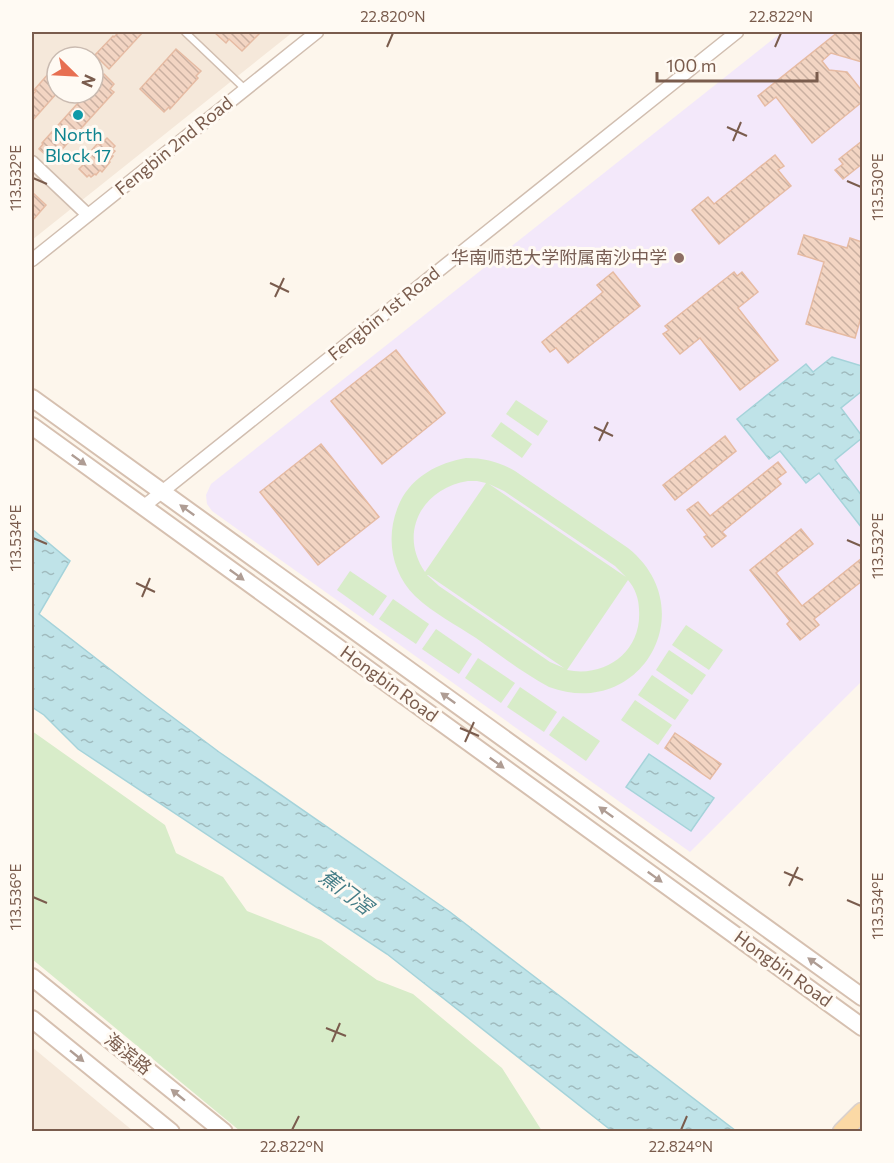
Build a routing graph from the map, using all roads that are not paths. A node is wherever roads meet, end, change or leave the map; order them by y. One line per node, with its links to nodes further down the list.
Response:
1 (188, 32): 4 (lane)
2 (317, 32): 4 (street, Fengbin 2nd Road)
3 (737, 32): 10 (street, Fengbin 1st Road)
4 (245, 90): 6 (street, Fengbin 2nd Road)
5 (32, 162): 6 (street)
6 (88, 215): 7 (street, Fengbin 2nd Road)
7 (32, 260)
8 (32, 399): 10 (street, Hongbin Road)
9 (32, 426): 11 (street, Hongbin Road, one-way to 11)
10 (161, 492): 11 (street, Fengbin 1st Road); 13 (street, Hongbin Road, one-way to 10)
11 (143, 507): 15 (street, Hongbin Road, one-way to 15)
12 (32, 977): 18 (street, 海滨路, one-way to 12)
13 (862, 997)
14 (32, 1019): 17 (street, 海滨路, one-way to 17)
15 (862, 1027)
16 (862, 1112): 19 (main road)
17 (171, 1131)
18 (224, 1131)
19 (842, 1131)

